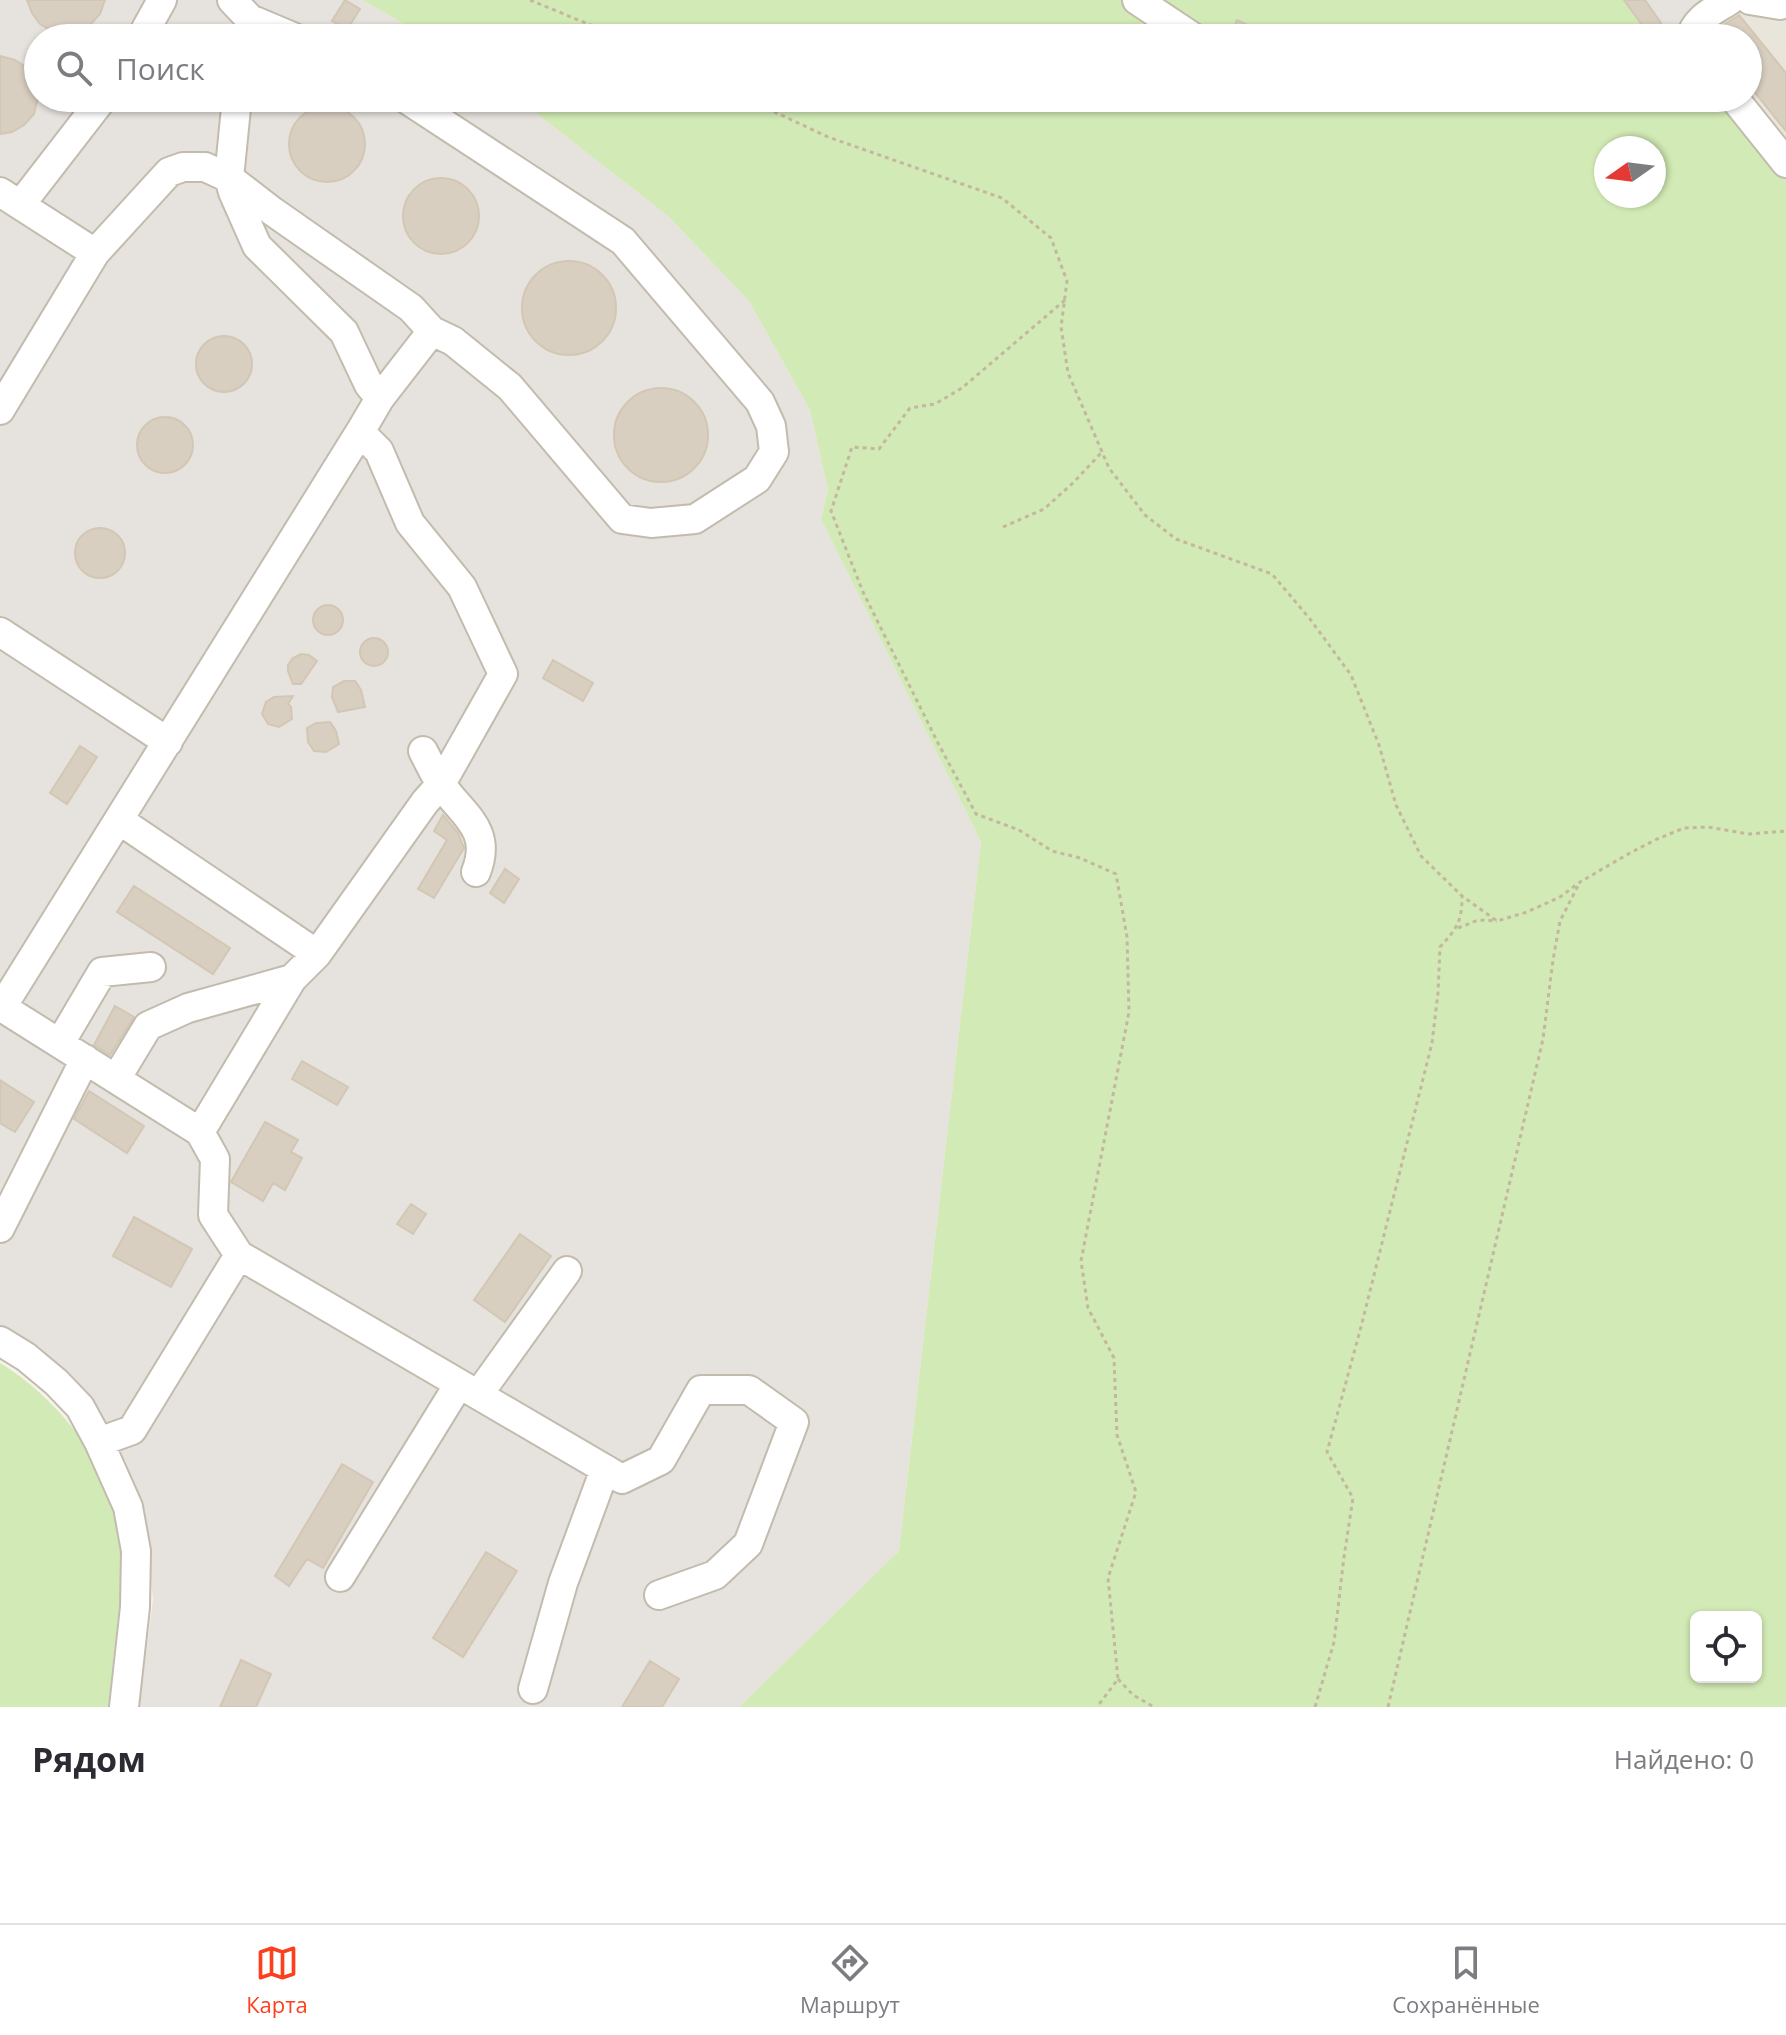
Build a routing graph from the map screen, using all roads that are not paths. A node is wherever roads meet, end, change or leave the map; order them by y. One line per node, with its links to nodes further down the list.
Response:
1 (162, 0): 6 (street)
2 (1137, 0): 7 (street)
3 (1730, 0): 8 (street)
4 (1750, 0): 5 (street)
5 (1786, 3)
6 (149, 24)
7 (1173, 24)
8 (1697, 24)
9 (90, 112): 15 (street)
10 (236, 112): 14 (street)
11 (426, 112): 17 (street)
12 (1745, 112): 13 (street)
13 (1786, 163)
14 (229, 178): 16 (street); 17 (street); 18 (street)
15 (10, 198): 16 (street)
16 (95, 253): 19 (street)
17 (432, 331): 18 (street)
18 (380, 398): 20 (street)
19 (0, 410)
20 (360, 432): 22 (street); 24 (street)
21 (0, 632): 22 (street)
22 (168, 742): 25 (street)
23 (423, 751): 24 (street)
24 (441, 784): 26 (street); 27 (street)
25 (119, 820): 27 (street); 30 (street)
26 (476, 872)
27 (317, 954): 29 (street)
28 (151, 967): 31 (street)
29 (292, 979): 33 (street); 34 (street)
30 (1, 1006): 31 (street)
31 (60, 1043): 32 (street)
32 (85, 1059): 33 (street); 35 (street)
33 (116, 1079): 34 (street)
34 (200, 1132): 36 (street)
35 (0, 1228)
36 (239, 1255): 39 (street); 40 (street)
37 (567, 1271): 39 (street)
38 (0, 1341): 40 (street)
39 (469, 1389): 41 (street); 42 (street)
40 (99, 1442): 45 (street)
41 (605, 1469): 43 (street); 44 (street)
42 (340, 1577)
43 (659, 1595)
44 (533, 1689)
45 (124, 1707)

